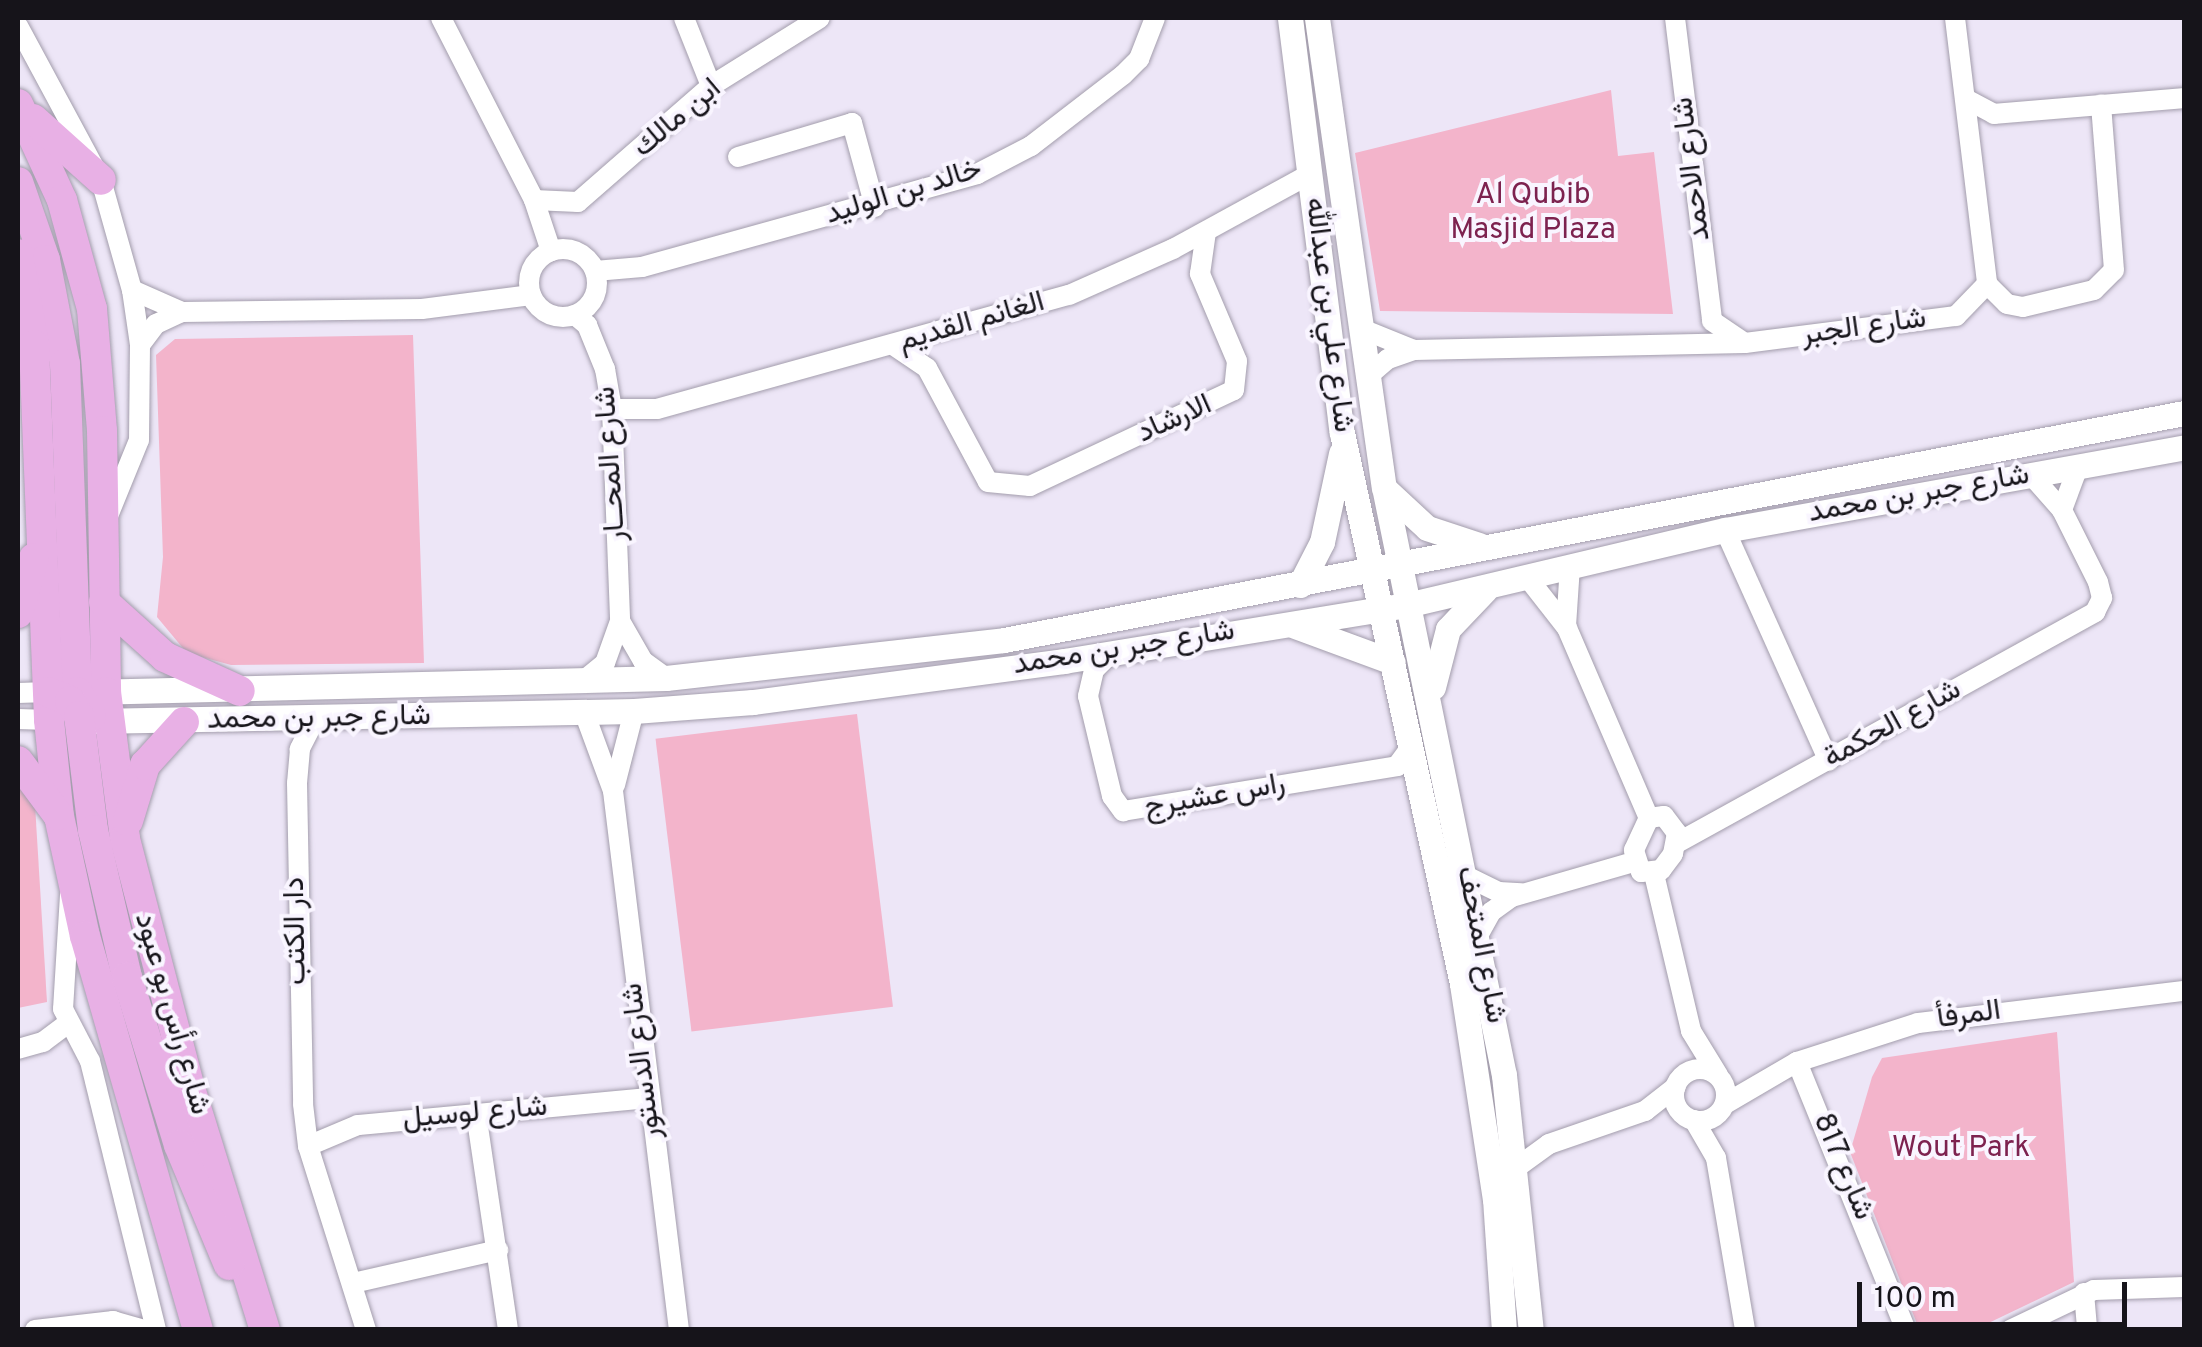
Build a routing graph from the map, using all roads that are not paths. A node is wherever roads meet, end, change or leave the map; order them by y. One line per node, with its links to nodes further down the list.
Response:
1 (441, 18): 21 (street)
2 (684, 18): 10 (street)
3 (820, 18): 10 (street, ابن مالك)
4 (1155, 18): 22 (street, خالد بن الوليد)
5 (1290, 18): 18 (street, شارع علي بن عبدالله)
6 (1317, 18): 36 (street, شارع علي بن عبدالله)
7 (1675, 18): 35 (street, شارع الاحمد)
8 (1955, 18): 12 (street)
9 (18, 26): 19 (street)
10 (711, 86): 21 (street, ابن مالك)
11 (2184, 98): 14 (street)
12 (1966, 100): 15 (street); 16 (street)
13 (19, 106): 19 (main road); 53 (main road)
14 (2101, 106): 15 (street); 29 (street)
15 (1994, 114): 16 (street)
16 (1969, 136): 29 (street)
17 (738, 157): 22 (street)
18 (1310, 174): 23 (street, الغانم القديم); 47 (street, شارع علي بن عبدالله)
19 (102, 180): 30 (street)
20 (18, 182): 75 (main road)
21 (534, 200): 24 (street)
22 (875, 207): 27 (street, خالد بن الوليد)
23 (1206, 232): 25 (street, الغانم القديم); 28 (street)
24 (551, 251): 27 (street); 31 (street)
25 (1168, 252): 28 (street); 37 (street, الغانم القديم)
26 (18, 254): 33 (main road)
27 (595, 271): 34 (street)
28 (1200, 274): 43 (street, الارشاد)
29 (1987, 284): 38 (street, شارع الجبر)
30 (132, 290): 32 (street); 39 (street)
31 (531, 295): 32 (street); 34 (street)
32 (182, 312): 39 (street)
33 (24, 313): 55 (main road)
34 (575, 315): 45 (street, شارع المحــار)
35 (1712, 321): 38 (street); 41 (street)
36 (1362, 329): 42 (street, شارع الجبر); 44 (street, شارع علي بن عبدالله)
37 (935, 334): 40 (street, الغانم القديم); 43 (street)
38 (1745, 343): 41 (street, شارع الجبر)
39 (140, 345): 53 (street)
40 (893, 345): 43 (street); 45 (street, الغانم القديم)
41 (1684, 346): 42 (street, شارع الجبر)
42 (1414, 350): 44 (street, شارع الجبر)
43 (927, 368)
44 (1368, 377): 51 (street, شارع علي بن عبدالله)
45 (612, 409): 67 (street, شارع المحــار)
46 (2184, 413): 56 (street, شارع جبر بن محمد)
47 (1342, 433): 59 (street, شارع علي بن عبدالله); 62 (street)
48 (2184, 447): 49 (street, شارع جبر بن محمد)
49 (2078, 467): 50 (street, شارع جبر بن محمد); 52 (street)
50 (2032, 476): 52 (street); 54 (street, شارع جبر بن محمد)
51 (1384, 486): 56 (street); 57 (street, شارع علي بن عبدالله)
52 (2062, 510): 83 (street, شارع الحكمة)
53 (103, 528): 63 (main road)
54 (1724, 530): 58 (street, شارع جبر بن محمد); 83 (street)
55 (42, 531): 66 (main road); 75 (main road)
56 (1491, 547): 57 (street, شارع جبر بن محمد)
57 (1403, 565): 59 (street, شارع جبر بن محمد); 64 (street, شارع المتحف)
58 (1570, 566): 60 (street, شارع جبر بن محمد); 69 (street)
59 (1376, 570): 62 (street, شارع جبر بن محمد); 65 (street, شارع علي بن عبدالله)
60 (1526, 577): 61 (street, شارع جبر بن محمد); 69 (street)
61 (1493, 584): 64 (street, شارع جبر بن محمد); 76 (street)
62 (1300, 585): 72 (street, شارع جبر بن محمد)
63 (104, 602): 74 (main road); 75 (main road)
64 (1411, 604): 65 (street, شارع جبر بن محمد); 76 (street, شارع المتحف)
65 (1383, 609): 68 (street, شارع جبر بن محمد); 71 (street, شارع المتحف)
66 (18, 613)
67 (620, 622): 72 (street, شارع المحــار); 73 (street, شارع المحــار)
68 (1283, 623): 70 (street, شارع جبر بن محمد); 71 (street)
69 (1566, 628): 87 (street)
70 (1112, 652): 78 (street, شارع جبر بن محمد); 82 (street, راس عشيرج)
71 (1393, 662): 82 (street, شارع المتحف)
72 (666, 678): 73 (street, شارع جبر بن محمد)
73 (583, 682): 74 (street, شارع جبر بن محمد)
74 (240, 692): 75 (street, شارع جبر بن محمد)
75 (69, 705): 79 (street); 81 (street, شارع جبر بن محمد); 86 (main road, شارع رأس بو عبود); 88 (main road, شارع رأس بو عبود); 124 (main road)
76 (1429, 706): 92 (street, شارع المتحف)
77 (584, 712): 78 (street, شارع جبر بن محمد); 80 (street, شارع جبر بن محمد); 85 (street, شارع الدستور)
78 (634, 712): 85 (street, شارع الدستور)
79 (18, 719)
80 (315, 719): 81 (street, شارع جبر بن محمد); 111 (street, دار الكتب)
81 (184, 722): 88 (main road)
82 (1411, 747): 128 (street, شارع المتحف)
83 (1829, 760): 89 (street, شارع الحكمة)
84 (18, 762): 86 (main road)
85 (613, 791): 104 (street, شارع الدستور)
86 (59, 816): 93 (main road, شارع رأس بو عبود)
87 (1650, 818): 89 (street); 90 (street)
88 (124, 838): 124 (main road, شارع رأس بو عبود)
89 (1676, 843): 91 (street)
90 (1633, 862): 91 (street); 94 (street)
91 (1654, 874): 98 (street)
92 (1468, 877): 94 (street); 95 (street, شارع المتحف)
93 (71, 883): 97 (street, شارع رأس بو عبود); 123 (main road, شارع رأس بو عبود)
94 (1523, 893): 95 (street)
95 (1480, 932): 109 (street, شارع المتحف)
96 (2184, 992): 100 (street, المرفأ)
97 (67, 1024): 99 (street); 117 (street, شارع رأس بو عبود)
98 (1691, 1031): 101 (street); 103 (street)
99 (18, 1049)
100 (1797, 1062): 102 (street, المرفأ); 131 (street, شارع 817)
101 (1719, 1077): 102 (street, المرفأ); 103 (street); 105 (street)
102 (1762, 1077): 105 (street, المرفأ)
103 (1678, 1082): 106 (street); 108 (street)
104 (647, 1098): 107 (street, شارع لوسيل); 127 (street, شارع الدستور)
105 (1722, 1108): 108 (street); 112 (street)
106 (1644, 1111): 108 (street); 110 (street)
107 (476, 1112): 111 (street, شارع لوسيل); 114 (street)
108 (1691, 1119): 112 (street)
109 (1512, 1133): 110 (street); 113 (street, شارع المتحف)
110 (1549, 1144): 113 (street)
111 (308, 1146): 115 (street, دار الكتب)
112 (1716, 1158): 130 (street)
113 (1516, 1168): 129 (street, شارع المتحف)
114 (498, 1250): 115 (street); 126 (street)
115 (353, 1283): 125 (street, دار الكتب)
116 (2184, 1286): 118 (street)
117 (146, 1292): 119 (street); 122 (street, شارع رأس بو عبود)
118 (2084, 1293): 132 (street); 133 (street)
119 (113, 1321): 120 (street); 121 (street)
120 (36, 1330)
121 (144, 1330)
122 (156, 1330)
123 (198, 1330)
124 (264, 1330)
125 (366, 1330)
126 (508, 1330)
127 (679, 1330)
128 (1504, 1330)
129 (1531, 1330)
130 (1744, 1330)
131 (1906, 1330)
132 (2010, 1330)
133 (2087, 1330)

